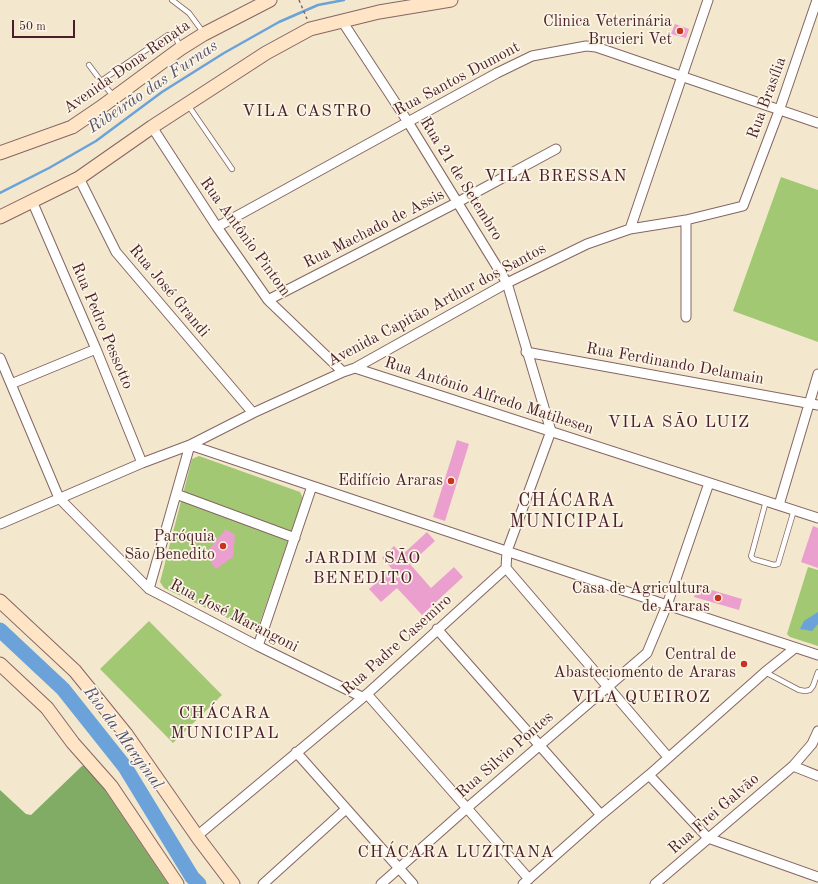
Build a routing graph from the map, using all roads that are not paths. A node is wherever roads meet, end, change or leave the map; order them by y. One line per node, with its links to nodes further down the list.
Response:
1 (172, 0): 7 (lane)
2 (270, 0): 7 (main road, Avenida Dona Renata)
3 (451, 0): 6 (main road)
4 (708, 0): 10 (street)
5 (818, 0): 14 (street, Rua Brasília)
6 (342, 21): 13 (main road); 15 (street, Rua 21 de Setembro)
7 (204, 34): 8 (main road, Avenida Dona Renata)
8 (180, 49): 11 (lane); 12 (main road, Avenida Dona Renata)
9 (89, 65): 11 (lane)
10 (682, 76): 14 (street, Rua Santos Dumont); 15 (street, Rua Santos Dumont); 28 (street)
11 (101, 81): 12 (lane)
12 (114, 97): 19 (main road, Avenida Dona Renata)
13 (188, 104): 17 (main road); 20 (lane)
14 (779, 111): 16 (street, Rua Santos Dumont); 24 (street, Rua Brasília)
15 (408, 122): 23 (street, Rua 21 de Setembro); 27 (street, Rua Santos Dumont)
16 (818, 123)
17 (152, 128): 21 (main road); 27 (street, Rua Antônio Pintom)
18 (556, 149): 23 (street, Rua Machado de Assis)
19 (0, 153)
20 (232, 169)
21 (79, 178): 22 (main road); 40 (street, Rua José Grandi)
22 (32, 201): 25 (main road); 32 (street, Rua Pedro Pessotto)
23 (458, 202): 29 (street, Rua 21 de Setembro); 30 (street, Rua Machado de Assis)
24 (743, 206): 26 (street, Avenida Capitão Arthur dos Santos)
25 (0, 217)
26 (686, 220): 28 (street, Avenida Capitão Arthur dos Santos); 31 (street)
27 (217, 228): 30 (street, Rua Antônio Pintom)
28 (630, 229): 29 (street, Avenida Capitão Arthur dos Santos)
29 (507, 283): 33 (street, Rua 21 de Setembro); 35 (street, Avenida Capitão Arthur dos Santos)
30 (268, 300): 36 (street, Rua Antônio Pintom)
31 (686, 317)
32 (96, 349): 38 (street); 43 (street, Rua Pedro Pessotto)
33 (526, 352): 39 (street, Rua Ferdinando Delamain); 41 (street, Rua 21 de Setembro)
34 (0, 358): 38 (street, Rua José Marangoni)
35 (355, 368): 36 (street, Avenida Capitão Arthur dos Santos); 41 (street, Rua Antônio Alfredo Matihesen)
36 (343, 372): 40 (street, Avenida Capitão Arthur dos Santos)
37 (818, 374): 39 (street)
38 (11, 384): 47 (street, Rua José Marangoni)
39 (814, 405): 49 (street)
40 (253, 413): 42 (street, Avenida Capitão Arthur dos Santos)
41 (551, 431): 44 (street, Rua Antônio Alfredo Matihesen); 54 (street)
42 (190, 445): 43 (street, Avenida Capitão Arthur dos Santos); 45 (street); 46 (street)
43 (142, 463): 47 (street, Avenida Capitão Arthur dos Santos)
44 (709, 483): 48 (street, Rua Antônio Alfredo Matihesen); 58 (street, Rua Silvio Pontes)
45 (312, 486): 53 (street); 54 (street)
46 (176, 494): 53 (street); 56 (street)
47 (59, 498): 52 (street, Avenida Capitão Arthur dos Santos); 56 (street, Rua José Marangoni)
48 (766, 501): 49 (street, Rua Antônio Alfredo Matihesen); 50 (lane)
49 (779, 505): 50 (street, Rua Antônio Alfredo Matihesen)
50 (794, 510): 51 (street, Rua Antônio Alfredo Matihesen)
51 (818, 518)
52 (0, 524)
53 (295, 538): 60 (street)
54 (508, 551): 55 (street); 58 (street)
55 (506, 568): 59 (street, Rua Padre Casemiro); 66 (street)
56 (148, 589): 60 (street, Rua José Marangoni)
57 (0, 601): 78 (main road)
58 (667, 605): 61 (street); 66 (street, Rua Silvio Pontes)
59 (437, 629): 67 (street, Rua Padre Casemiro); 69 (street)
60 (258, 646): 67 (street, Rua José Marangoni)
61 (795, 648): 62 (street); 64 (street)
62 (818, 655)
63 (0, 664): 83 (main road)
64 (765, 672): 65 (lane); 71 (street)
65 (818, 672)
66 (608, 687): 69 (street, Rua Silvio Pontes); 71 (street)
67 (364, 696): 70 (street, Rua Padre Casemiro); 75 (street)
68 (818, 731): 72 (street, Rua Frei Galvão)
69 (539, 746): 75 (street, Rua Silvio Pontes); 77 (street)
70 (296, 752): 76 (street); 78 (street, Rua Padre Casemiro)
71 (668, 757): 73 (street)
72 (793, 766): 74 (street); 79 (street, Rua Frei Galvão)
73 (649, 775): 77 (street); 79 (street)
74 (818, 776)
75 (466, 808): 80 (street, Rua Silvio Pontes); 82 (street)
76 (346, 809): 80 (street); 85 (street)
77 (601, 815): 82 (street)
78 (196, 836): 84 (main road)
79 (708, 838): 81 (street); 88 (street, Rua Frei Galvão)
80 (399, 868): 86 (street, Rua Silvio Pontes); 87 (street)
81 (818, 877)
82 (526, 881)
83 (177, 884)
84 (233, 884)
85 (263, 884)
86 (381, 884)
87 (413, 884)
88 (656, 884)

